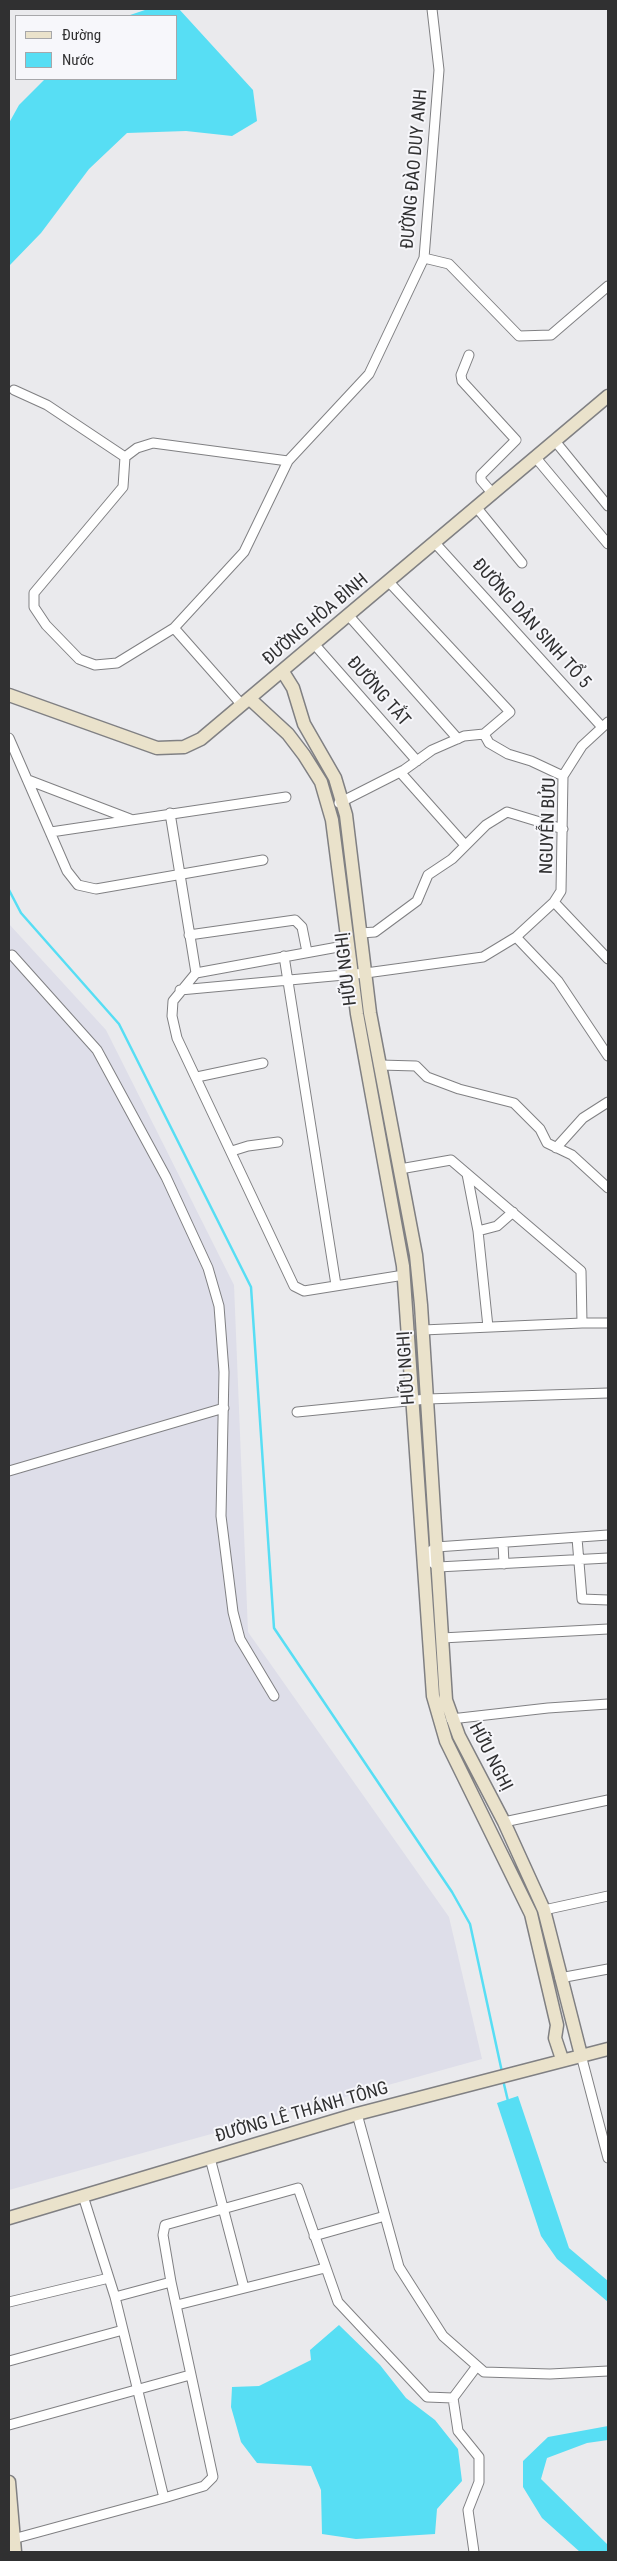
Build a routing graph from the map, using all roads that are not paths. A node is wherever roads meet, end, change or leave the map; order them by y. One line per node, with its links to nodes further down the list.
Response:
1 (432, 9): 2 (street, ĐƯỜNG ĐÀO DUY ANH)
2 (424, 258): 3 (street); 10 (street, ĐƯỜNG ĐÀO DUY ANH)
3 (608, 286)
4 (469, 355): 11 (street)
5 (14, 390): 8 (street)
6 (608, 396): 7 (main road, ĐƯỜNG HÒA BÌNH)
7 (555, 441): 9 (main road, ĐƯỜNG HÒA BÌNH); 12 (street)
8 (125, 456): 10 (street); 19 (street, ĐƯỜNG ĐÀO DUY ANH)
9 (536, 458): 11 (main road, ĐƯỜNG HÒA BÌNH); 15 (street)
10 (288, 461): 19 (street, ĐƯỜNG ĐÀO DUY ANH)
11 (493, 494): 13 (main road, ĐƯỜNG HÒA BÌNH)
12 (608, 506)
13 (477, 508): 14 (main road, ĐƯỜNG HÒA BÌNH); 16 (street)
14 (435, 543): 17 (main road, ĐƯỜNG HÒA BÌNH); 24 (street, ĐƯỜNG DÂN SINH TỔ 5)
15 (608, 544)
16 (522, 563)
17 (389, 582): 18 (main road, ĐƯỜNG HÒA BÌNH); 25 (street)
18 (349, 616): 20 (main road, ĐƯỜNG HÒA BÌNH); 27 (street)
19 (174, 628): 23 (street)
20 (315, 645): 21 (main road, ĐƯỜNG HÒA BÌNH); 28 (street, ĐƯỜNG TẮT)
21 (282, 672): 23 (main road, ĐƯỜNG HÒA BÌNH); 33 (main road, HỮU NGHỊ)
22 (9, 694): 23 (main road, ĐƯỜNG HÒA BÌNH)
23 (246, 702): 34 (main road, HỮU NGHỊ)
24 (605, 724): 30 (street, NGUYỄN BỬU)
25 (484, 734): 27 (street); 30 (street)
26 (9, 738): 31 (street)
27 (458, 739): 28 (street)
28 (417, 761): 29 (street)
29 (400, 772): 33 (street); 39 (street)
30 (563, 776): 37 (street, NGUYỄN BỬU)
31 (28, 780): 36 (street); 38 (street)
32 (286, 797): 35 (street)
33 (342, 802): 34 (street); 43 (main road, HỮU NGHỊ)
34 (329, 806): 46 (main road, HỮU NGHỊ)
35 (170, 814): 36 (street); 41 (street)
36 (131, 820): 38 (street)
37 (563, 829): 39 (street); 42 (street, NGUYỄN BỬU)
38 (52, 832): 41 (street)
39 (465, 845): 43 (street)
40 (264, 860): 41 (street)
41 (179, 873): 44 (street)
42 (554, 902): 45 (street, NGUYỄN BỬU); 50 (street)
43 (361, 934): 52 (main road, HỮU NGHỊ)
44 (189, 935): 47 (street); 51 (street)
45 (516, 938): 52 (street, NGUYỄN BỬU); 56 (street)
46 (349, 945): 47 (street); 53 (main road, HỮU NGHỊ)
47 (307, 952): 49 (street)
48 (12, 955): 80 (street)
49 (284, 956): 51 (street); 54 (street)
50 (608, 959)
51 (196, 973): 55 (street)
52 (366, 973): 53 (street, NGUYỄN BỬU); 58 (main road, HỮU NGHỊ)
53 (352, 975): 54 (street, NGUYỄN BỬU); 69 (main road, HỮU NGHỊ)
54 (288, 980): 55 (street, NGUYỄN BỬU); 70 (street)
55 (180, 990): 59 (street)
56 (608, 1056)
57 (264, 1063): 59 (street)
58 (380, 1065): 62 (street); 64 (main road, HỮU NGHỊ)
59 (197, 1077): 63 (street)
60 (608, 1102): 62 (street)
61 (278, 1142): 63 (street)
62 (556, 1148): 66 (street)
63 (232, 1152): 70 (street)
64 (400, 1169): 65 (street); 71 (main road, HỮU NGHỊ)
65 (467, 1174): 67 (street); 68 (street)
66 (608, 1188)
67 (513, 1212): 68 (street); 73 (street)
68 (478, 1231): 75 (street)
69 (404, 1275): 70 (street); 72 (main road, HỮU NGHỊ)
70 (336, 1285)
71 (421, 1305): 72 (main road); 76 (main road, HỮU NGHỊ)
72 (406, 1307): 79 (main road, HỮU NGHỊ)
73 (582, 1323): 74 (street); 75 (street)
74 (608, 1323)
75 (488, 1327): 76 (street)
76 (423, 1330): 78 (main road, HỮU NGHỊ)
77 (608, 1393): 78 (street)
78 (427, 1399): 79 (street); 86 (main road, HỮU NGHỊ)
79 (414, 1400): 81 (street); 87 (main road, HỮU NGHỊ)
80 (224, 1408): 82 (street); 95 (street)
81 (297, 1412)
82 (9, 1471)
83 (608, 1536): 84 (street)
84 (578, 1538): 85 (street); 89 (street)
85 (503, 1543): 86 (street); 90 (street)
86 (436, 1547): 87 (street); 91 (main road, HỮU NGHỊ)
87 (424, 1556): 91 (street); 101 (main road, HỮU NGHỊ)
88 (608, 1558): 89 (street)
89 (580, 1560): 90 (street); 92 (street)
90 (504, 1564): 91 (street)
91 (438, 1567): 94 (main road, HỮU NGHỊ)
92 (608, 1600)
93 (608, 1629): 94 (street)
94 (442, 1638): 97 (main road, HỮU NGHỊ)
95 (274, 1696)
96 (608, 1704): 97 (street)
97 (451, 1719): 99 (main road, HỮU NGHỊ)
98 (608, 1800): 99 (street)
99 (504, 1822): 100 (main road, HỮU NGHỊ)
100 (523, 1864): 101 (main road); 103 (main road, HỮU NGHỊ)
101 (511, 1870): 108 (main road, HỮU NGHỊ)
102 (608, 1896): 103 (street)
103 (544, 1910): 105 (main road, HỮU NGHỊ)
104 (608, 1969): 105 (street)
105 (560, 1978): 107 (main road, HỮU NGHỊ)
106 (608, 2048): 107 (main road, ĐƯỜNG LÊ THÁNH TÔNG)
107 (581, 2055): 108 (main road, ĐƯỜNG LÊ THÁNH TÔNG); 111 (street)
108 (562, 2060): 109 (main road, ĐƯỜNG LÊ THÁNH TÔNG)
109 (357, 2114): 110 (main road, ĐƯỜNG LÊ THÁNH TÔNG); 114 (street)
110 (210, 2158): 112 (main road, ĐƯỜNG LÊ THÁNH TÔNG); 113 (street)
111 (608, 2158)
112 (83, 2196): 115 (main road, ĐƯỜNG LÊ THÁNH TÔNG); 118 (street)
113 (223, 2209): 116 (street); 119 (street); 120 (street)
114 (385, 2216): 116 (street); 126 (street)
115 (9, 2218)
116 (314, 2236): 117 (street)
117 (325, 2268): 120 (street); 130 (street)
118 (109, 2278): 121 (street); 122 (street)
119 (171, 2282): 121 (street); 123 (street)
120 (244, 2288): 123 (street)
121 (115, 2297): 124 (street)
122 (9, 2302)
123 (177, 2305): 128 (street)
124 (123, 2330): 125 (street); 129 (street)
125 (9, 2361)
126 (477, 2366): 127 (street); 130 (street)
127 (608, 2371)
128 (190, 2375): 129 (street); 133 (street)
129 (138, 2390): 131 (street); 133 (street)
130 (452, 2398): 135 (street)
131 (9, 2425)
132 (9, 2482): 134 (main road)
133 (164, 2498): 134 (street)
134 (14, 2546)
135 (474, 2552)

